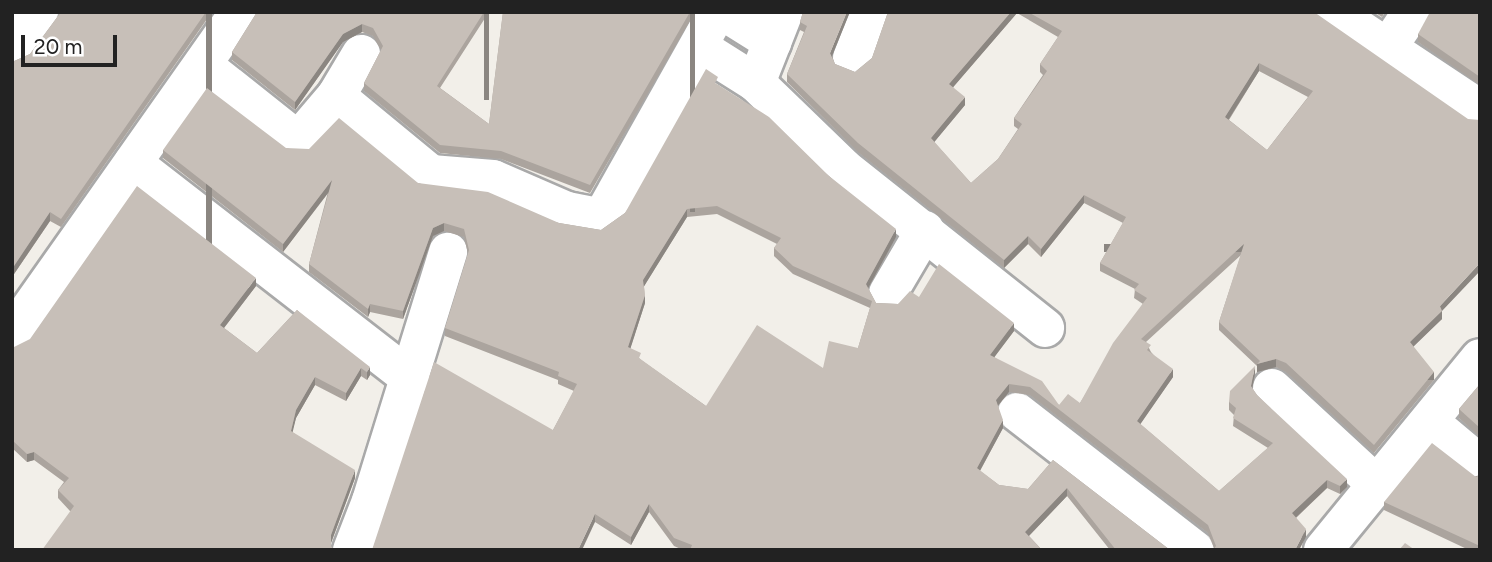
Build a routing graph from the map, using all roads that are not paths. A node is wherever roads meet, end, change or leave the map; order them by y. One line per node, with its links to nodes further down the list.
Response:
1 (39, 12): 11 (street)
2 (239, 12): 14 (street)
3 (717, 12): 9 (street)
4 (724, 12): 8 (street)
5 (870, 12): 13 (street)
6 (1334, 12): 10 (street)
7 (1412, 12): 10 (street)
8 (778, 27): 15 (street)
9 (699, 47): 15 (street); 16 (street)
10 (1388, 47): 17 (street)
11 (12, 49)
12 (361, 54): 16 (street)
13 (852, 58)
14 (203, 65): 16 (street); 18 (street)
15 (756, 83): 19 (street)
16 (336, 96)
17 (1480, 109)
18 (134, 163): 23 (street); 25 (street)
19 (925, 230): 21 (street); 22 (street)
20 (448, 252): 25 (street)
21 (888, 293)
22 (1045, 328)
23 (12, 334)
24 (1480, 358): 28 (street)
25 (410, 377): 31 (street)
26 (1272, 388): 30 (street)
27 (1017, 412): 32 (street)
28 (1430, 422): 29 (street); 30 (street)
29 (1480, 464)
30 (1377, 485): 33 (street)
31 (352, 550)
32 (1195, 550)
33 (1323, 550)

